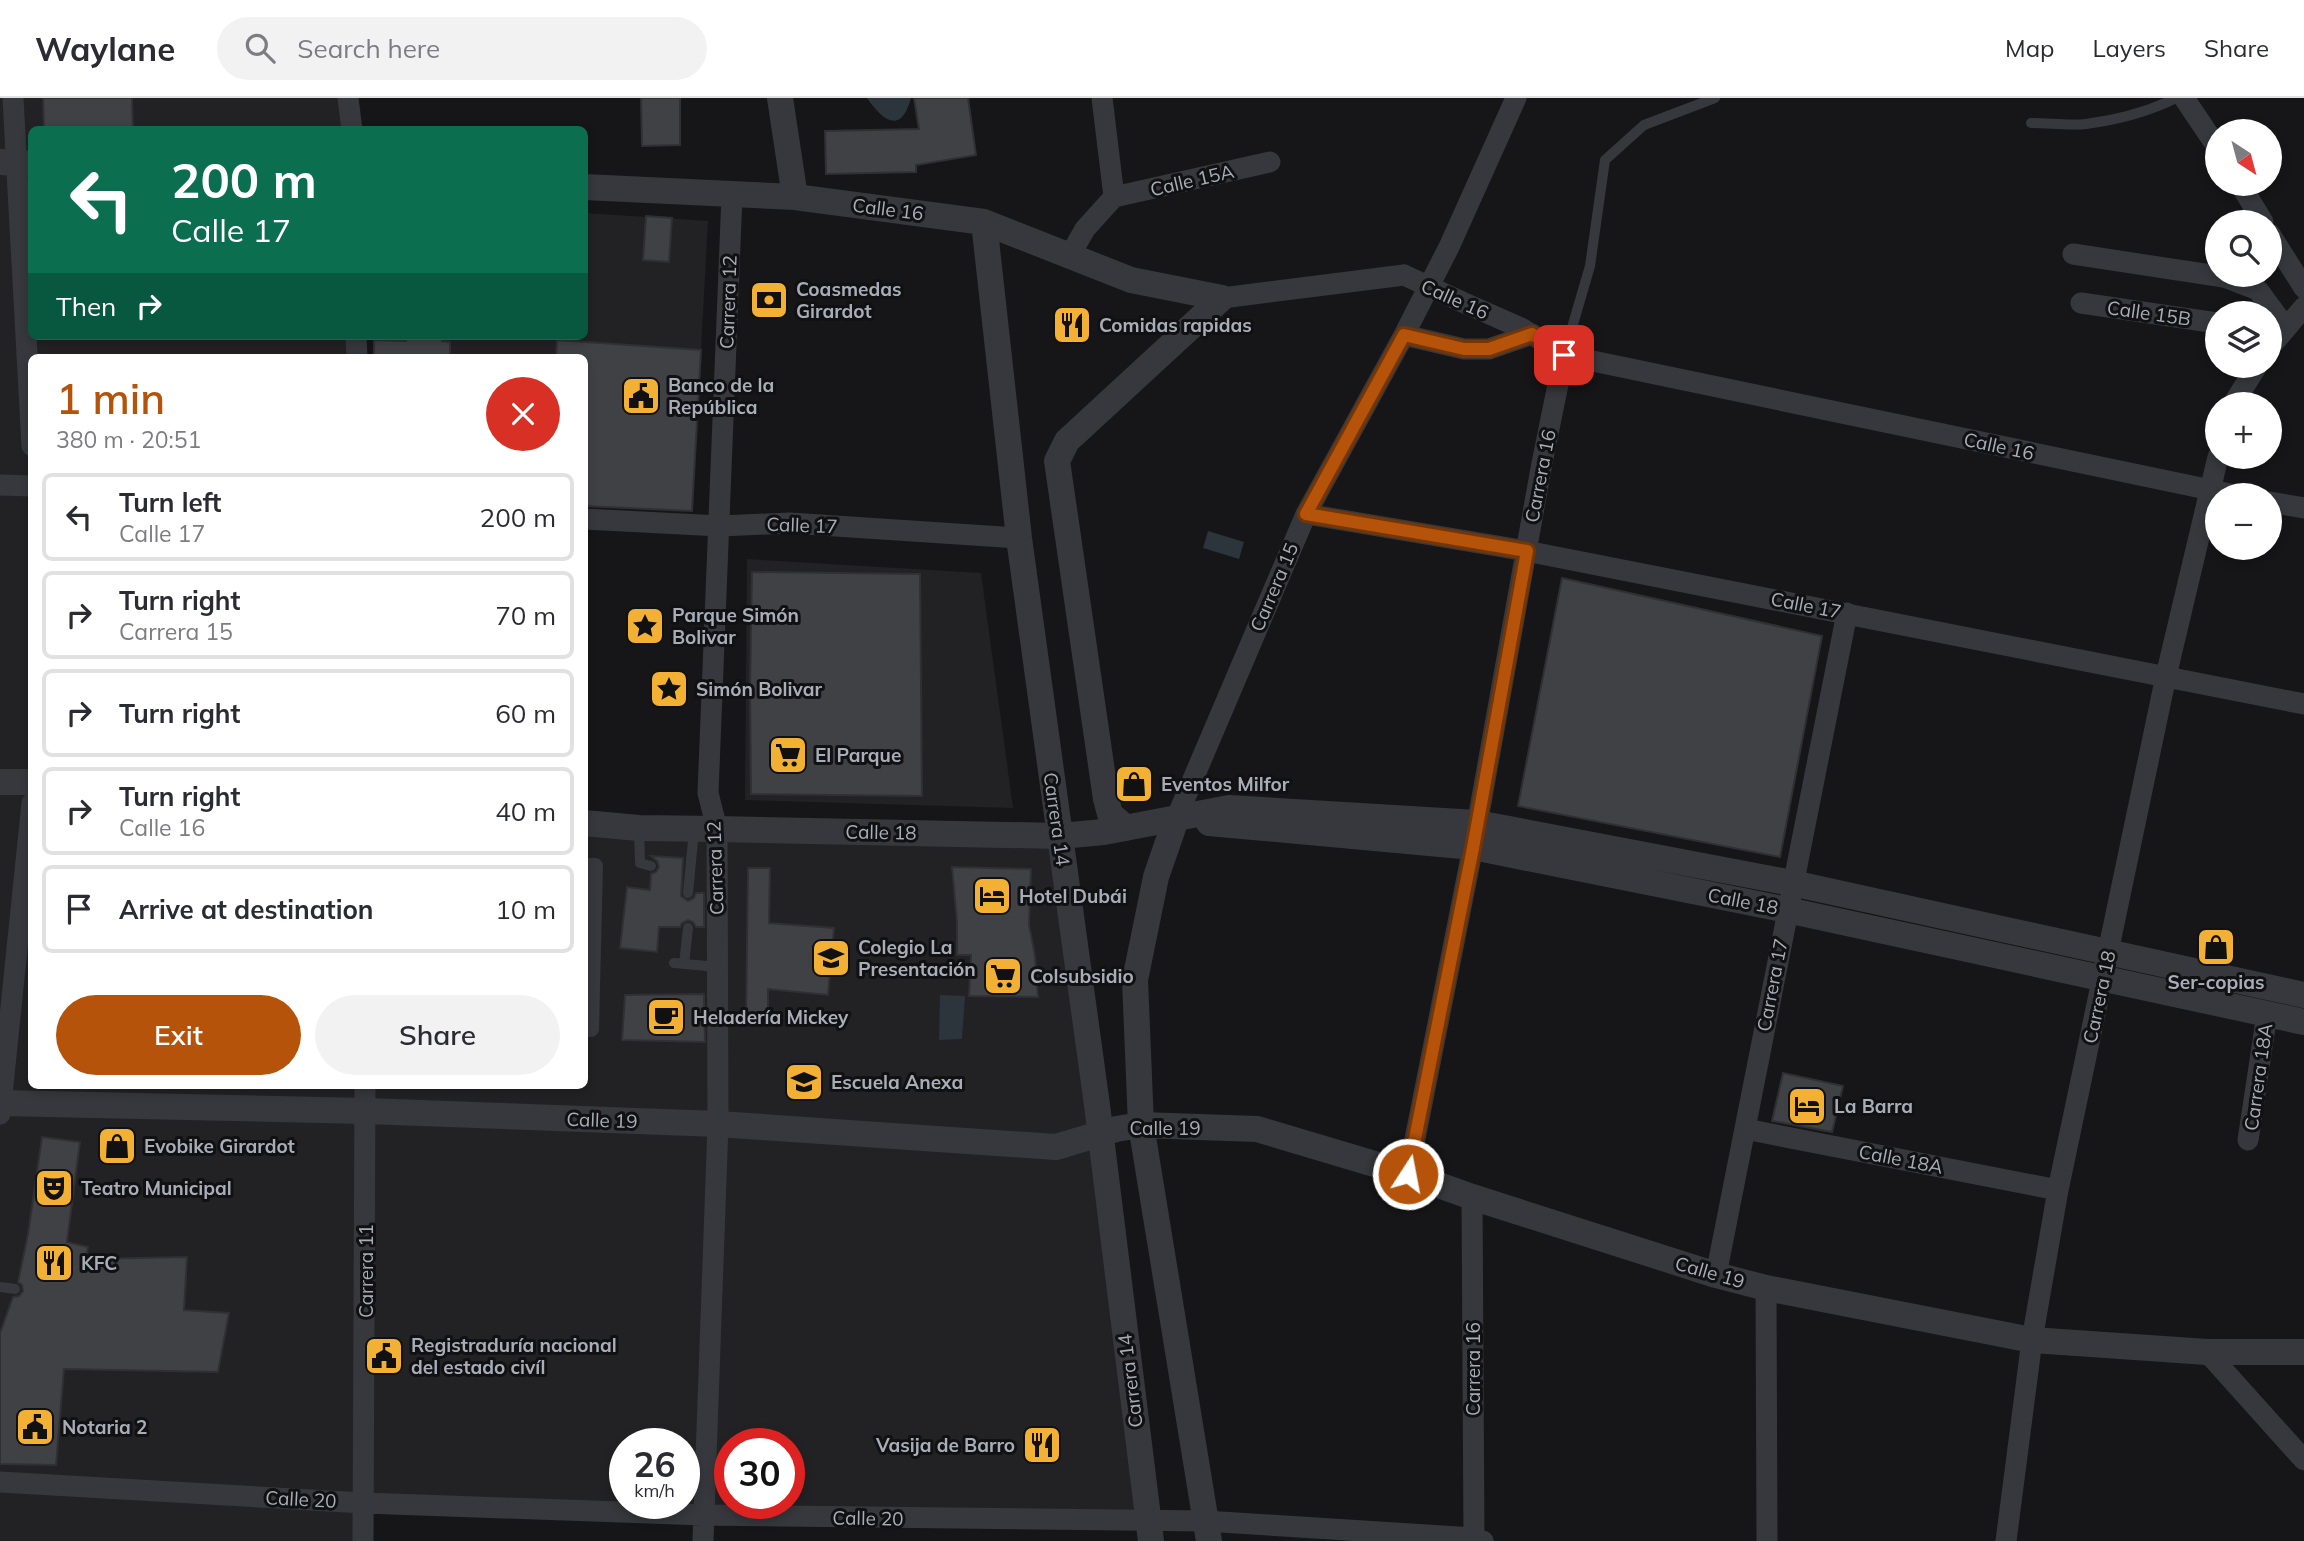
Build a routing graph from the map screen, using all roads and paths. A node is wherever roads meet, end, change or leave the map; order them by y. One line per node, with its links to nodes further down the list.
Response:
1 (13, 98): 13 (street)
2 (348, 98): 10 (street)
3 (780, 98): 16 (street)
4 (1102, 98): 17 (street)
5 (1516, 98): 30 (street, Carrera 15)
6 (1715, 98): 31 (lane)
7 (2176, 98): 9 (lane)
8 (2184, 98): 11 (street)
9 (2031, 123)
10 (352, 126)
11 (2205, 129)
12 (1270, 162): 17 (street, Calle 15A)
13 (16, 163): 32 (street)
14 (588, 187): 15 (street, Calle 16)
15 (732, 195): 16 (street, Calle 16); 41 (street, Carrera 12)
16 (795, 197): 18 (street, Calle 16)
17 (1114, 197): 21 (street)
18 (984, 222): 21 (street, Calle 16); 42 (street, Carrera 14)
19 (2282, 253): 22 (street)
20 (2073, 254): 27 (street)
21 (1069, 257): 23 (street, Calle 16)
22 (2304, 288)
23 (1222, 298): 29 (street, Calle 16, bridge); 52 (street)
24 (2081, 303): 26 (street, Calle 15B)
25 (2304, 307): 27 (street)
26 (2205, 321)
27 (2286, 328): 28 (street)
28 (2282, 333)
29 (1532, 334): 30 (street); 31 (street, Calle 16)
30 (1404, 335): 39 (street, Carrera 15)
31 (1564, 355): 35 (street, Calle 16); 43 (street, Carrera 16)
32 (28, 375)
33 (0, 485): 34 (street)
34 (28, 486)
35 (2205, 490)
36 (2282, 504): 38 (street)
37 (2205, 508): 45 (street, Carrera 18)
38 (2304, 508)
39 (1306, 514): 43 (street, Calle 17); 49 (street, Carrera 15)
40 (588, 519): 41 (street, Calle 17)
41 (720, 526): 42 (street, Calle 17); 53 (street, Carrera 12)
42 (1019, 538): 55 (street, Carrera 14)
43 (1527, 551): 44 (street, Calle 17); 54 (street, Carrera 16)
44 (1847, 614): 45 (street, Calle 17); 59 (street, Carrera 17)
45 (2166, 676): 46 (street, Calle 17); 63 (street, Carrera 18)
46 (2304, 704)
47 (0, 782): 48 (street)
48 (28, 782)
49 (1176, 819): 52 (street, Calle 18); 54 (street, Calle 18); 74 (street)
50 (588, 823): 51 (street, Calle 18)
51 (639, 828): 53 (street, Calle 18); 58 (lane)
52 (1126, 828): 55 (street, Calle 18)
53 (706, 829): 55 (street, Calle 18); 60 (lane); 64 (street, Carrera 12)
54 (1475, 835): 59 (street, Calle 18); 61 (street, Calle 18); 78 (street, Carrera 16)
55 (1060, 836): 76 (street, Carrera 14)
56 (28, 841): 71 (street)
57 (588, 866): 69 (street)
58 (651, 866)
59 (1792, 883): 61 (street, Carrera 17); 63 (street, Calle 18)
60 (688, 893)
61 (1787, 910): 65 (street, Calle 18); 75 (street, Carrera 17)
62 (688, 928): 64 (lane)
63 (2109, 953): 65 (street, Carrera 18); 66 (street, Calle 18)
64 (718, 967): 73 (street, Carrera 12)
65 (2103, 979): 67 (street, Calle 18); 79 (street, Carrera 18)
66 (2304, 995)
67 (2267, 1014): 68 (street, Calle 18); 77 (street, Carrera 18A)
68 (2304, 1022)
69 (588, 1029)
70 (366, 1089): 72 (street, Carrera 11)
71 (0, 1106): 72 (street, Calle 19)
72 (366, 1111): 73 (street, Calle 19); 90 (street, Carrera 11)
73 (718, 1124): 76 (street, Calle 19); 91 (street, Carrera 12)
74 (1141, 1125): 76 (street, Calle 19); 78 (street, Calle 19); 94 (street)
75 (1745, 1129): 79 (street, Calle 18A); 81 (street, Carrera 17)
76 (1100, 1133): 92 (street, Carrera 14)
77 (2248, 1140)
78 (1408, 1174): 80 (street, Calle 19)
79 (2058, 1190): 85 (street, Carrera 18)
80 (1472, 1197): 81 (street, Calle 19); 95 (street, Carrera 16)
81 (1716, 1275): 83 (street, Calle 19)
82 (0, 1287): 84 (lane)
83 (1766, 1288): 85 (street, Calle 19); 98 (street)
84 (15, 1289)
85 (2032, 1340): 86 (street, Calle 19); 99 (street, Carrera 18)
86 (2207, 1352): 87 (street, Calle 19); 88 (street)
87 (2304, 1352)
88 (2304, 1460)
89 (0, 1482): 90 (street, Calle 20)
90 (364, 1503): 91 (street, Calle 20); 96 (street, Carrera 11)
91 (704, 1515): 93 (street, Calle 20); 97 (street, Carrera 12)
92 (1149, 1530): 93 (street, Calle 20); 94 (street, Calle 20)
93 (1006, 1531)
94 (1207, 1531): 95 (street, Calle 20)
95 (1477, 1540)
96 (363, 1541)
97 (703, 1541)
98 (1767, 1541)
99 (2006, 1541)

